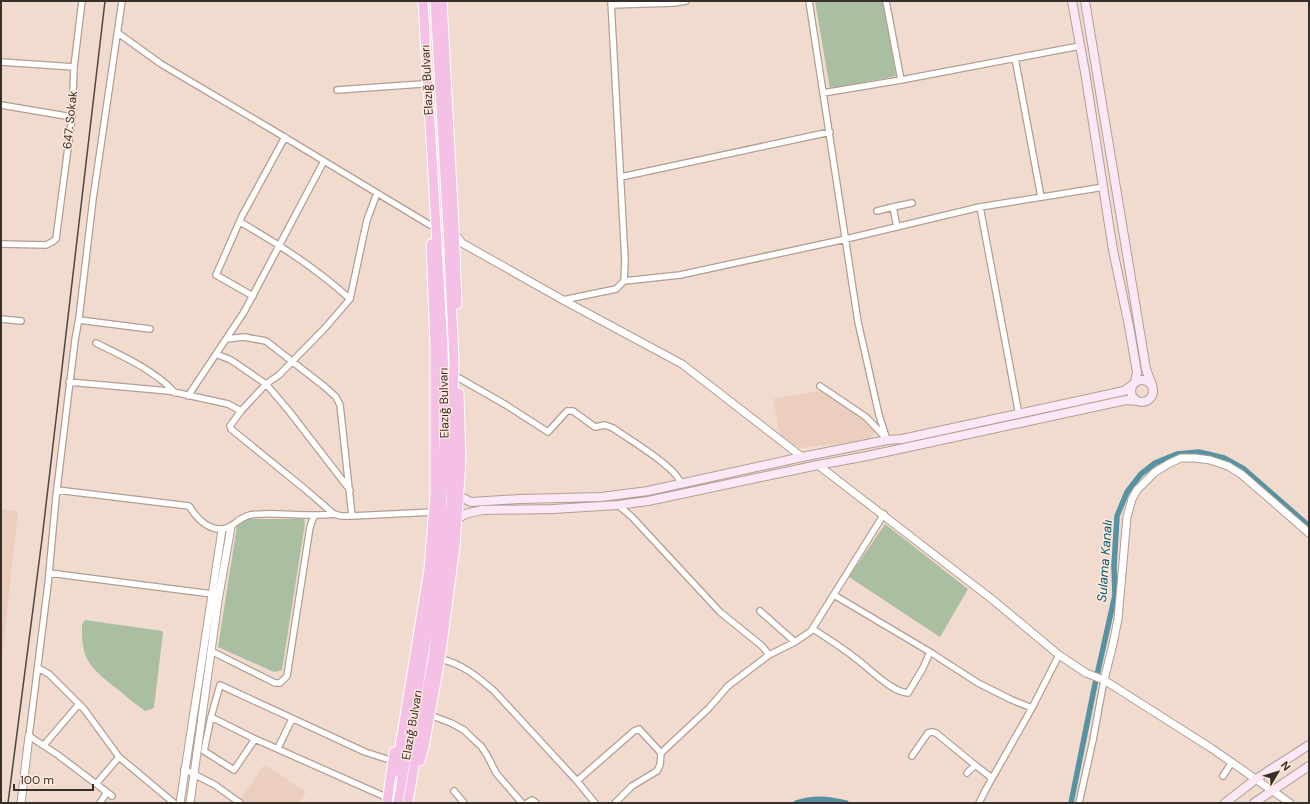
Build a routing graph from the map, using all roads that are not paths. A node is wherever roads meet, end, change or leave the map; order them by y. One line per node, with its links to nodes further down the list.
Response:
1 (82, 1): 17 (street, 647. Sokak)
2 (122, 1): 13 (street)
3 (417, 1): 19 (highway)
4 (423, 1): 122 (highway, Elazığ Bulvarı)
5 (435, 1): 120 (highway, Elazığ Bulvarı)
6 (442, 1): 41 (highway)
7 (686, 1): 12 (street)
8 (809, 1): 21 (street)
9 (886, 1): 18 (street)
10 (1072, 1): 14 (main road)
11 (1085, 1): 58 (main road)
12 (611, 3): 27 (street)
13 (118, 33): 25 (street); 47 (street)
14 (1080, 46): 15 (street); 28 (main road)
15 (1015, 58): 18 (street); 30 (street)
16 (1, 62): 17 (street)
17 (74, 67): 23 (street, 647. Sokak)
18 (901, 80): 21 (street)
19 (422, 84): 20 (street); 36 (highway)
20 (337, 90)
21 (823, 93): 24 (street)
22 (1, 105): 23 (street)
23 (72, 117): 39 (street, 647. Sokak)
24 (830, 132): 27 (street); 38 (street)
25 (285, 137): 26 (street); 35 (street)
26 (324, 160): 29 (street); 40 (street)
27 (621, 177): 42 (street)
28 (1104, 187): 30 (street); 57 (main road)
29 (377, 193): 36 (street); 44 (street)
30 (1041, 197): 32 (street)
31 (912, 203): 33 (street)
32 (980, 207): 37 (street); 64 (street)
33 (893, 208): 34 (street); 37 (street)
34 (877, 211)
35 (240, 222): 40 (street); 43 (street)
36 (430, 225): 73 (highway)
37 (897, 227): 38 (street)
38 (846, 239): 42 (street); 65 (street)
39 (1, 244)
40 (279, 245): 43 (street); 44 (street)
41 (459, 245): 45 (street); 54 (highway)
42 (624, 281): 45 (street)
43 (253, 296): 50 (street)
44 (350, 298): 53 (street)
45 (563, 300): 66 (street)
46 (1, 319): 48 (street)
47 (79, 320): 49 (street); 55 (street)
48 (21, 321)
49 (150, 329)
50 (226, 339): 52 (street); 53 (street)
51 (96, 343): 60 (street)
52 (216, 354): 56 (street); 61 (street)
53 (292, 362): 56 (street); 70 (street)
54 (459, 378): 68 (street); 71 (highway)
55 (70, 382): 60 (street); 69 (street)
56 (266, 384): 63 (street); 70 (street)
57 (1134, 384): 58 (main road); 62 (main road); 64 (main road)
58 (1152, 385): 62 (main road)
59 (820, 386): 65 (street)
60 (175, 393): 61 (street)
61 (188, 396): 63 (street)
62 (1137, 402): 67 (main road)
63 (241, 411): 74 (street)
64 (1019, 415): 65 (main road)
65 (887, 440): 66 (main road)
66 (802, 457): 68 (main road)
67 (818, 465): 72 (main road); 75 (street)
68 (681, 484): 71 (main road)
69 (57, 490): 80 (street); 82 (street)
70 (350, 490): 77 (street)
71 (459, 496): 78 (highway)
72 (618, 505): 78 (main road); 90 (street)
73 (434, 512): 77 (street); 100 (highway)
74 (334, 514): 76 (street); 77 (street)
75 (884, 514): 84 (street); 91 (street)
76 (314, 516): 79 (street); 88 (street)
77 (352, 516)
78 (457, 519): 92 (highway)
79 (231, 527): 80 (street); 88 (street)
80 (222, 530): 83 (street)
81 (1309, 533): 94 (street)
82 (49, 573): 83 (street); 93 (street)
83 (212, 594): 113 (street)
84 (834, 596): 86 (street); 89 (street)
85 (760, 612): 87 (street)
86 (813, 629): 87 (street); 89 (street)
87 (795, 642): 90 (street)
88 (211, 651): 115 (street)
89 (930, 652): 96 (street)
90 (769, 655): 106 (street)
91 (1059, 655): 94 (street); 96 (street)
92 (440, 660): 97 (highway); 119 (street)
93 (38, 668): 95 (street); 101 (street)
94 (1103, 679): 110 (street); 141 (street)
95 (79, 704): 103 (street); 108 (street)
96 (1032, 708): 117 (street)
97 (430, 715): 120 (highway); 136 (street)
98 (211, 717): 99 (street); 102 (street); 102 (street)
99 (292, 719): 105 (street); 109 (street)
100 (403, 729): 109 (highway); 122 (highway)
101 (29, 736): 103 (street); 127 (street)
102 (255, 738): 105 (street)
103 (44, 745): 121 (street)
104 (1309, 745): 118 (main road)
105 (278, 748): 125 (street)
106 (661, 753): 119 (street); 126 (street)
107 (912, 756): 111 (street)
108 (119, 757): 121 (street); 129 (street)
109 (393, 761): 125 (highway)
110 (1232, 762): 116 (street); 118 (street)
111 (975, 765): 114 (street); 117 (street)
112 (1309, 766): 124 (main road)
113 (184, 768): 115 (street); 130 (street)
114 (967, 773)
115 (195, 774): 131 (street); 132 (street)
116 (1223, 776)
117 (992, 778): 140 (street)
118 (1256, 779): 124 (street); 142 (main road)
119 (577, 781): 139 (street)
120 (412, 783): 134 (highway, Elazığ Bulvarı)
121 (96, 784): 128 (street)
122 (401, 785): 133 (highway, Elazığ Bulvarı)
123 (454, 791): 135 (street)
124 (1273, 791): 143 (main road); 144 (street)
125 (387, 800)
126 (619, 802)
127 (21, 803)
128 (100, 803)
129 (174, 803)
130 (180, 803)
131 (190, 803)
132 (240, 803)
133 (398, 803)
134 (408, 803)
135 (464, 803)
136 (522, 803)
137 (527, 803): 138 (street)
138 (536, 803)
139 (595, 803)
140 (979, 803)
141 (1079, 803)
142 (1225, 803)
143 (1254, 803)
144 (1290, 803)

